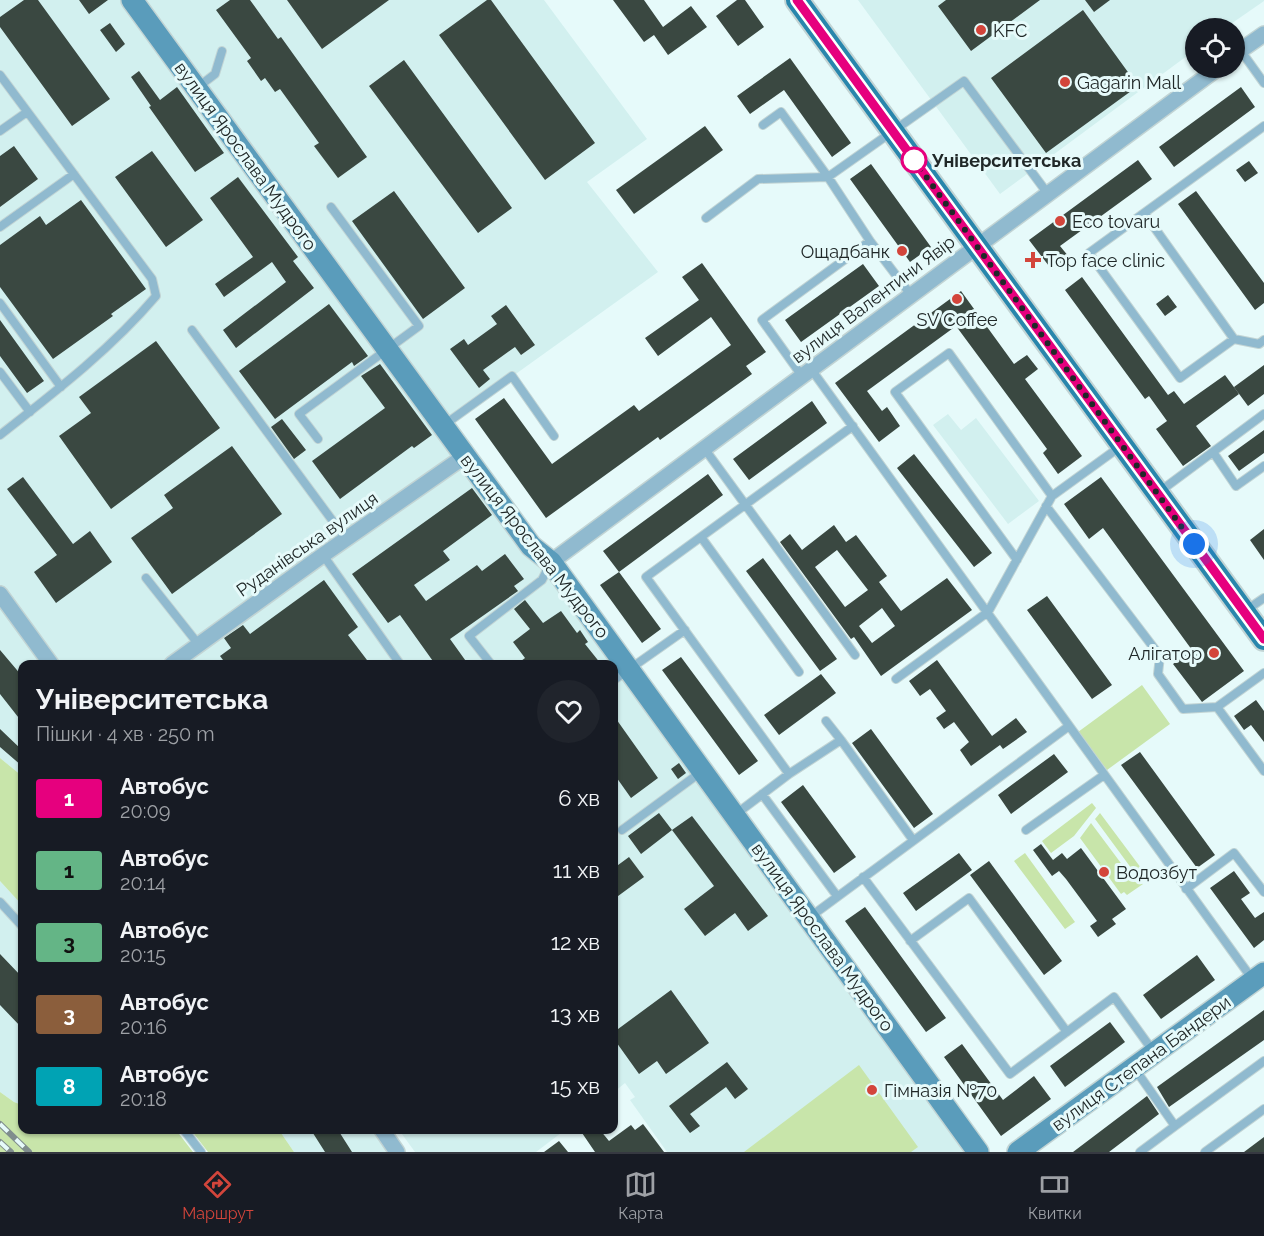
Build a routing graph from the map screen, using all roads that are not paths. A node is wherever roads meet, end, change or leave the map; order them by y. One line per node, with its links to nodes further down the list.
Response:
1 (132, 0): 10 (street, вулиця Ярослава Мудрого)
2 (797, 0): 15 (main road)
3 (1264, 34): 4 (street)
4 (1245, 48)
5 (222, 51): 10 (lane)
6 (1245, 61): 9 (lane)
7 (0, 75): 11 (lane)
8 (1205, 78): 18 (street, вулиця Валентини Явір)
9 (1264, 83)
10 (196, 88): 30 (street, вулиця Ярослава Мудрого)
11 (27, 112): 14 (lane); 16 (lane)
12 (763, 125): 17 (lane)
13 (1264, 126): 20 (lane)
14 (0, 131)
15 (894, 132): 17 (lane); 18 (lane); 24 (main road)
16 (74, 174): 22 (lane); 33 (lane)
17 (828, 177): 21 (lane); 23 (lane)
18 (1048, 194): 24 (street, вулиця Валентини Явір)
19 (331, 207): 30 (lane)
20 (1144, 213): 28 (lane); 28 (lane)
21 (706, 218)
22 (0, 227)
23 (870, 241): 25 (lane); 32 (lane)
24 (977, 247): 25 (street, вулиця Валентини Явір); 41 (main road)
25 (911, 296): 32 (street, вулиця Валентини Явір)
26 (0, 303): 33 (lane)
27 (192, 330): 51 (lane)
28 (1234, 339): 29 (lane)
29 (1264, 340)
30 (388, 350): 36 (street, вулиця Ярослава Мудрого); 40 (lane)
31 (0, 372): 34 (lane)
32 (807, 373): 37 (lane); 42 (street, вулиця Валентини Явір)
33 (61, 387): 34 (lane)
34 (30, 412): 38 (lane)
35 (1264, 414): 43 (lane)
36 (443, 426): 39 (lane); 44 (street, вулиця Ярослава Мудрого)
37 (853, 426): 48 (lane); 58 (lane)
38 (0, 435)
39 (554, 436)
40 (318, 440)
41 (1122, 445): 46 (main road); 47 (lane)
42 (704, 448): 48 (lane); 54 (street, вулиця Валентини Явір)
43 (1213, 452): 45 (lane); 46 (lane)
44 (465, 456): 51 (street, Руданівська вулиця); 54 (street, вулиця Ярослава Мудрого)
45 (1264, 466)
46 (1157, 493): 59 (main road)
47 (1052, 495): 49 (lane); 53 (lane)
48 (745, 505): 50 (lane); 63 (lane)
49 (1046, 506): 53 (lane); 73 (lane)
50 (701, 537): 60 (lane); 69 (lane)
51 (346, 539): 52 (street, Руданівська вулиця)
52 (322, 555): 62 (street, Руданівська вулиця); 66 (lane)
53 (1017, 560): 58 (lane)
54 (551, 562): 67 (lane); 68 (street, вулиця Ярослава Мудрого)
55 (146, 578): 62 (lane)
56 (0, 594): 64 (street)
57 (1264, 598): 59 (lane)
58 (988, 612): 72 (lane); 75 (lane)
59 (1244, 612): 61 (main road)
60 (685, 630): 71 (lane); 79 (lane)
61 (1264, 639)
62 (199, 645): 65 (street, Руданівська вулиця)
63 (855, 655)
64 (48, 660)
65 (180, 660)
66 (397, 660)
67 (488, 660)
68 (612, 660)
69 (800, 672)
70 (1264, 673): 73 (lane)
71 (621, 674): 77 (street, вулиця Ярослава Мудрого)
72 (896, 679)
73 (1217, 708): 78 (lane)
74 (826, 721): 76 (lane)
75 (1069, 726): 80 (lane); 85 (lane)
76 (841, 740): 79 (lane); 85 (lane)
77 (703, 771): 82 (street, вулиця Ярослава Мудрого); 83 (lane)
78 (1264, 771)
79 (789, 774): 81 (lane)
80 (1104, 775): 84 (lane); 87 (lane)
81 (762, 794): 82 (lane); 89 (lane)
82 (734, 815): 91 (street, вулиця Ярослава Мудрого)
83 (622, 830)
84 (1026, 830)
85 (913, 840): 86 (lane)
86 (862, 877): 89 (lane); 93 (lane)
87 (1186, 889): 88 (lane); 94 (lane)
88 (1264, 892)
89 (837, 896): 91 (lane)
90 (0, 902): 92 (lane)
91 (809, 918): 105 (street, вулиця Ярослава Мудрого)
92 (18, 922)
93 (910, 941): 95 (lane); 95 (lane)
94 (1261, 977): 96 (street, вулиця Степана Бандери)
95 (1067, 1032): 96 (lane)
96 (1154, 1053): 98 (street, вулиця Степана Бандери)
97 (1264, 1061): 100 (lane)
98 (1134, 1068): 100 (lane); 106 (street, вулиця Степана Бандери)
99 (1264, 1109): 108 (lane)
100 (1175, 1126): 107 (lane)
101 (187, 1134): 103 (lane)
102 (385, 1134): 104 (street)
103 (201, 1152)
104 (398, 1152)
105 (978, 1152)
106 (1018, 1152)
107 (1140, 1152)
108 (1204, 1152)

